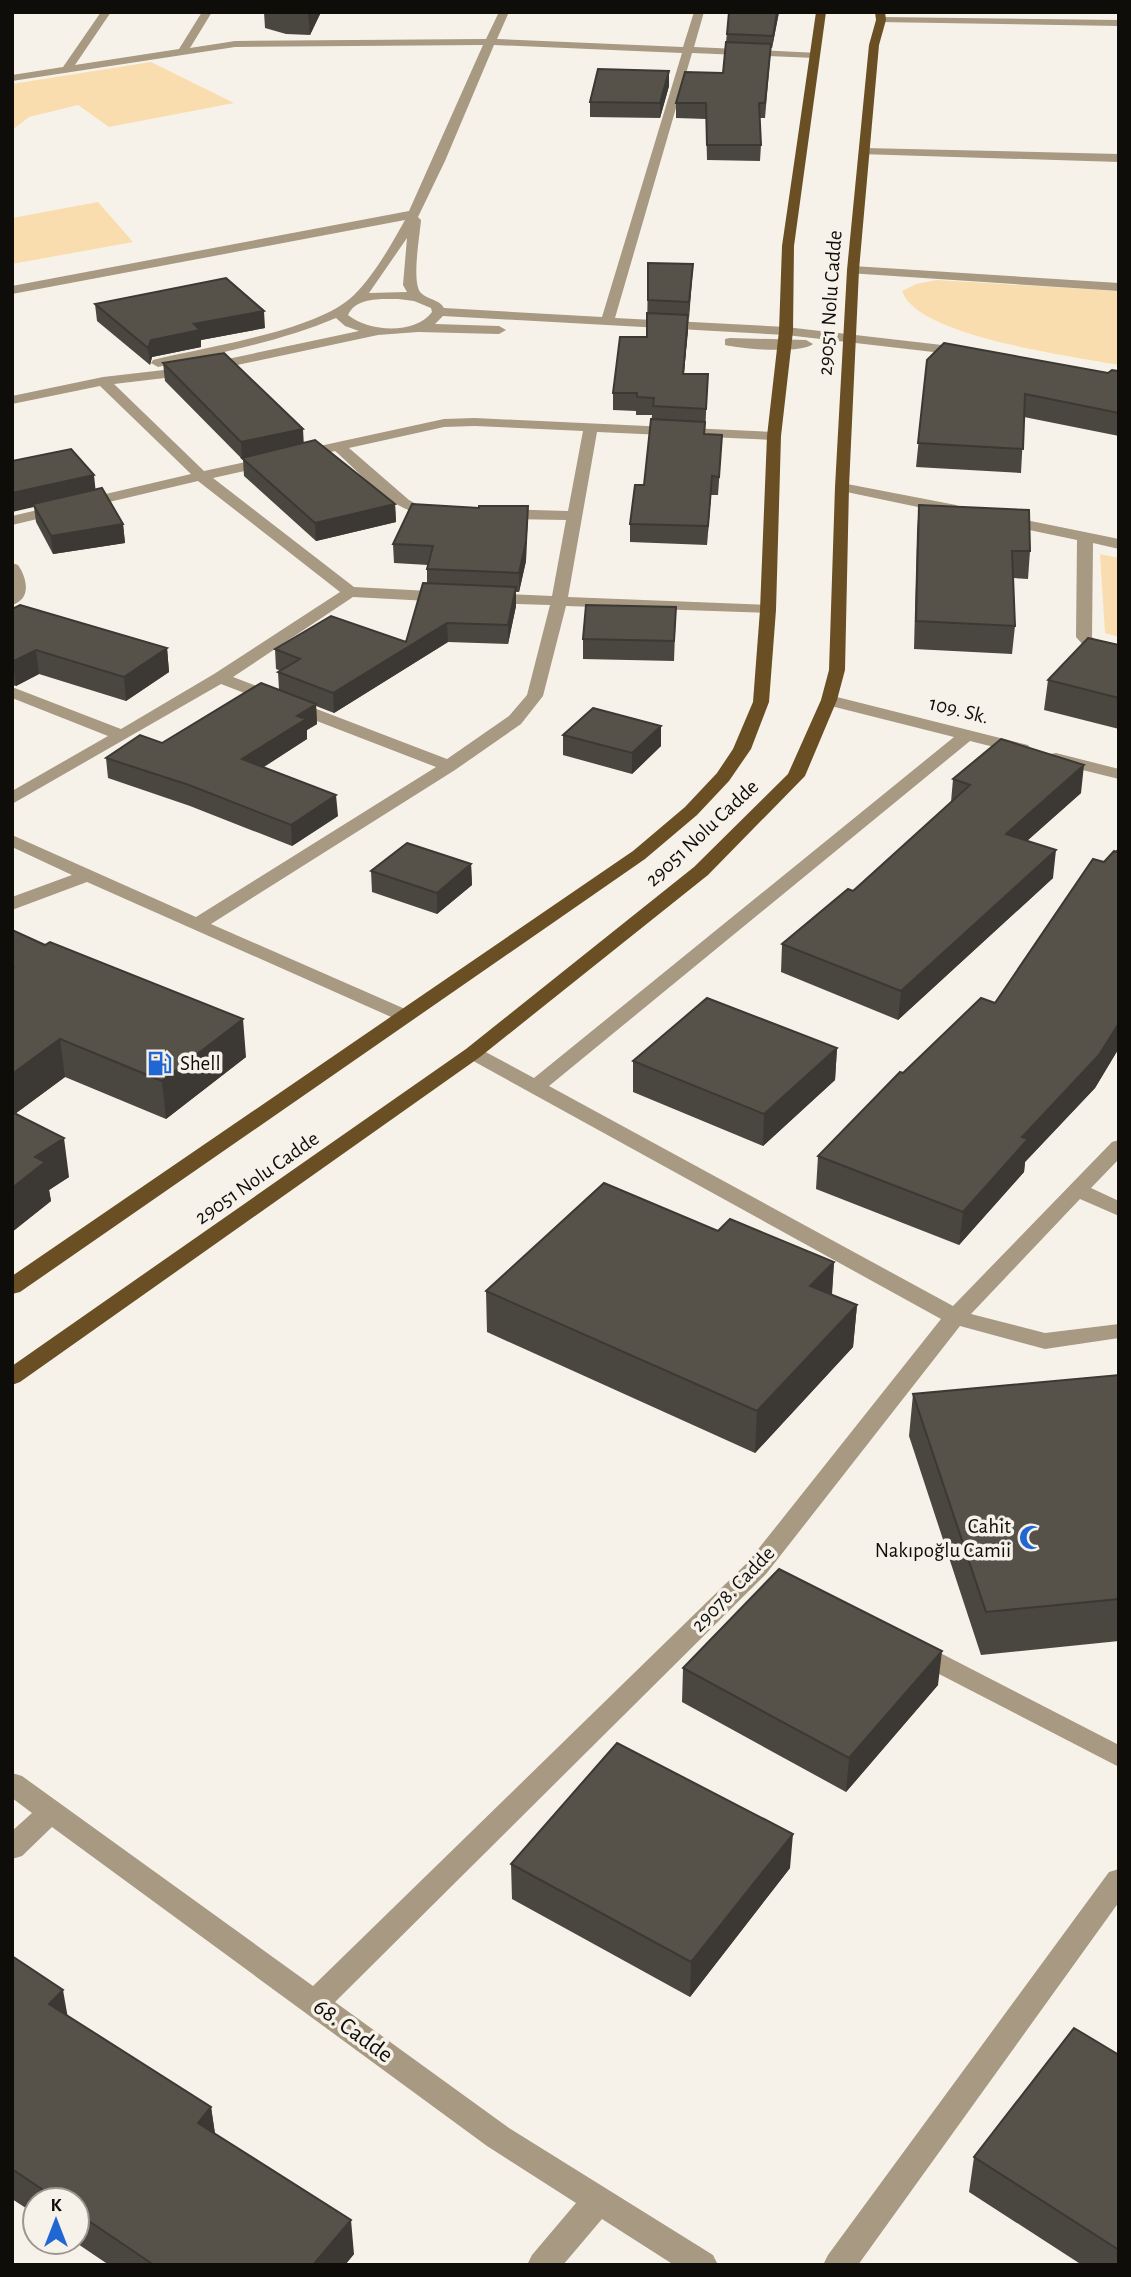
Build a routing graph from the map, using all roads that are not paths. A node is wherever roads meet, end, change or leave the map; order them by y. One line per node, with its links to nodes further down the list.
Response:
1 (106, 12): 13 (street)
2 (207, 12): 11 (street)
3 (505, 12): 9 (street)
4 (699, 12): 10 (street)
5 (821, 12): 12 (main road, 29051 Nolu Cadde)
6 (880, 16): 7 (street); 15 (main road, 29051 Nolu Cadde)
7 (1100, 17): 8 (street)
8 (1119, 23)
9 (490, 42): 10 (street); 11 (street); 17 (street)
10 (689, 50): 12 (street); 25 (street)
11 (183, 51): 13 (street)
12 (815, 55): 28 (main road, 29051 Nolu Cadde)
13 (67, 69): 14 (street)
14 (12, 78)
15 (864, 152): 16 (street); 18 (main road, 29051 Nolu Cadde)
16 (1119, 158)
17 (415, 214): 20 (street); 21 (street); 22 (street)
18 (853, 270): 19 (street); 29 (main road, 29051 Nolu Cadde)
19 (1119, 287)
20 (12, 290)
21 (417, 297): 22 (street); 24 (street)
22 (357, 300): 23 (street)
23 (342, 311): 27 (street); 31 (street)
24 (439, 312): 25 (street); 26 (street)
25 (607, 322): 28 (street)
26 (416, 328): 27 (street); 28 (street)
27 (379, 331): 31 (street)
28 (785, 338): 29 (street); 34 (main road, 29051 Nolu Cadde)
29 (850, 340): 30 (street); 37 (main road, 29051 Nolu Cadde)
30 (985, 354)
31 (103, 381): 32 (street); 36 (street)
32 (12, 400)
33 (591, 427): 34 (street); 35 (street); 40 (street)
34 (774, 436): 48 (main road, 29051 Nolu Cadde)
35 (337, 445): 36 (street); 38 (street)
36 (201, 476): 41 (street); 45 (street)
37 (842, 487): 42 (street); 52 (main road, 29051 Nolu Cadde)
38 (453, 512)
39 (480, 513): 40 (street)
40 (575, 516): 47 (street)
41 (12, 521)
42 (1085, 537): 43 (street); 49 (street)
43 (1119, 544)
44 (12, 568): 46 (street)
45 (350, 592): 47 (street); 50 (street)
46 (12, 600)
47 (559, 602): 48 (street); 55 (street)
48 (768, 610): 62 (main road, 29051 Nolu Cadde)
49 (1119, 659)
50 (220, 678): 53 (street); 55 (street)
51 (12, 692): 53 (street)
52 (829, 700): 54 (street, 109. Sk.); 63 (main road, 29051 Nolu Cadde)
53 (122, 735): 57 (street)
54 (967, 735): 56 (street, 109. Sk.); 64 (street)
55 (449, 766): 61 (street)
56 (1119, 774)
57 (12, 799)
58 (12, 839): 59 (street)
59 (88, 874): 60 (street); 61 (street)
60 (12, 904)
61 (197, 925): 62 (street)
62 (405, 1016): 68 (main road, 29051 Nolu Cadde)
63 (473, 1053): 64 (street); 71 (main road, 29051 Nolu Cadde)
64 (535, 1087): 69 (street)
65 (1119, 1146): 66 (street, 29078. Cadde)
66 (1077, 1190): 67 (street); 69 (street, 29078. Cadde)
67 (1119, 1209)
68 (12, 1287)
69 (956, 1317): 70 (street); 72 (street, 29078. Cadde)
70 (1119, 1331)
71 (12, 1377)
72 (757, 1568): 73 (street); 80 (street, 29078. Cadde)
73 (781, 1581)
74 (890, 1637): 75 (street)
75 (1119, 1757)
76 (12, 1783): 77 (street, 68. Cadde)
77 (51, 1811): 78 (street); 80 (street, 68. Cadde)
78 (12, 1848)
79 (1119, 1880): 84 (street)
80 (315, 2003): 81 (street, 68. Cadde)
81 (598, 2200): 82 (street); 83 (street, 68. Cadde)
82 (544, 2265)
83 (702, 2265)
84 (839, 2265)

